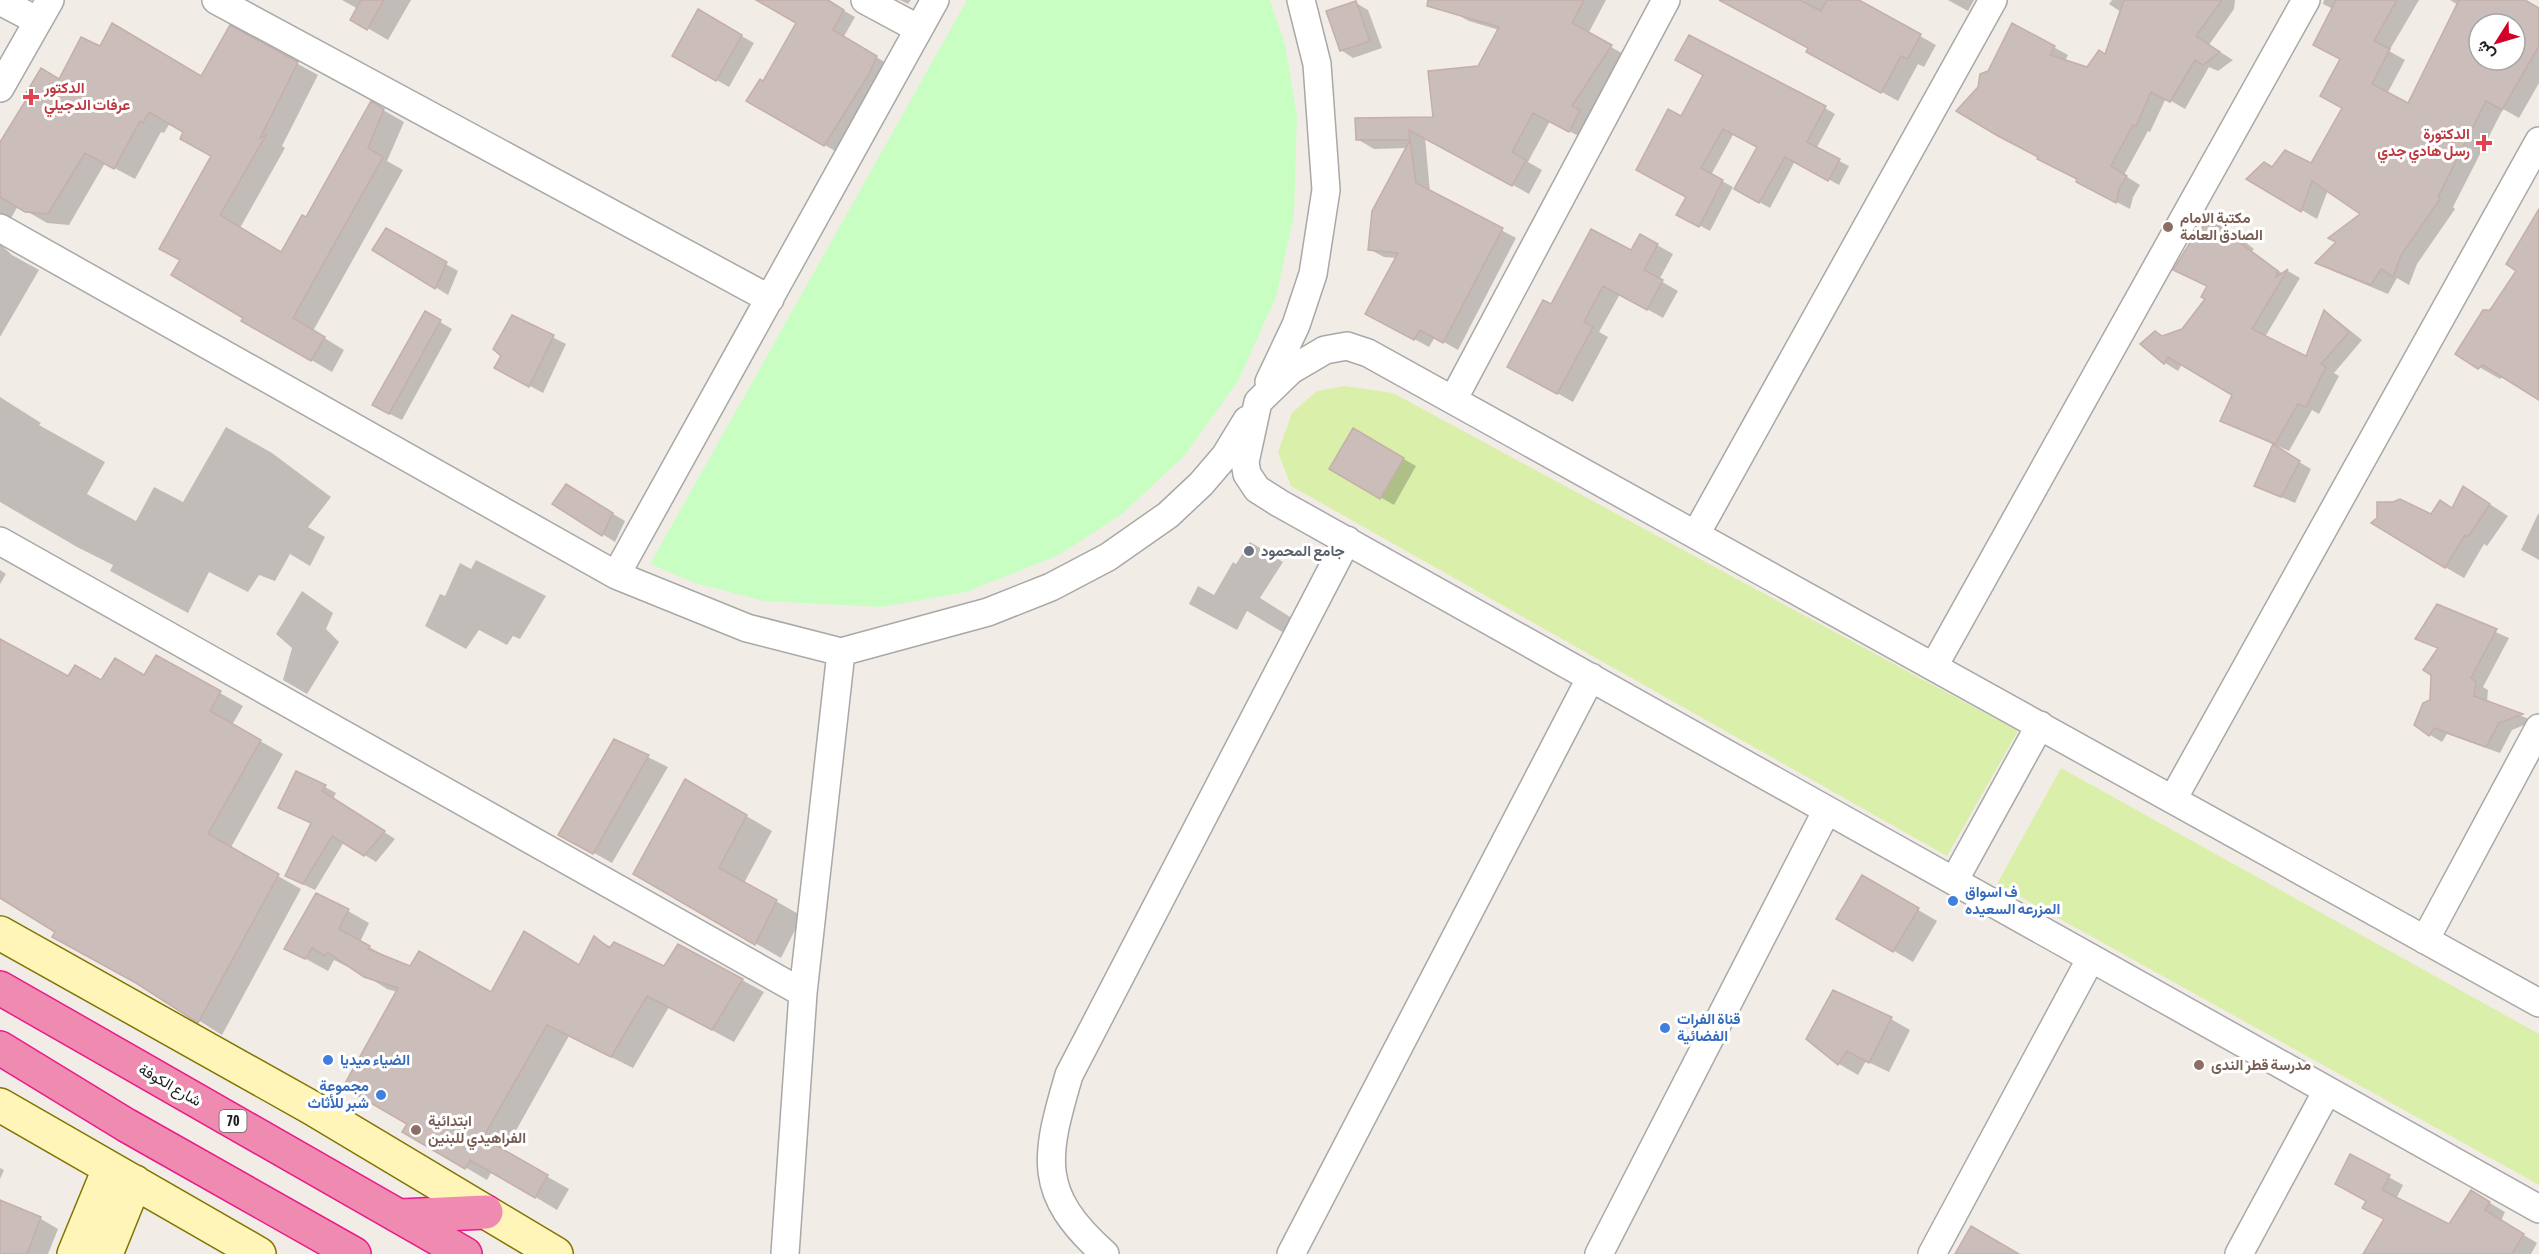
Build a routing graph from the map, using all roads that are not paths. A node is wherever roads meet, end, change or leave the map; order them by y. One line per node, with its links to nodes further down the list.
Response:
1 (216, 0): 14 (street)
2 (865, 0): 10 (street)
3 (935, 0): 10 (street)
4 (1301, 0): 16 (street)
5 (1666, 0): 15 (street)
6 (1993, 0): 17 (street)
7 (2306, 0): 22 (street)
8 (0, 1): 9 (street)
9 (44, 10): 11 (street)
10 (919, 29): 14 (street)
11 (0, 88)
12 (2539, 141): 26 (street)
13 (0, 228): 20 (street)
14 (770, 299): 20 (street)
15 (1453, 400): 16 (street); 17 (street)
16 (1258, 402): 18 (street); 21 (street)
17 (1696, 534): 22 (street)
18 (1347, 540): 23 (street); 49 (street)
19 (0, 541): 33 (street)
20 (616, 575): 21 (street)
21 (842, 652): 33 (street)
22 (1934, 666): 24 (street)
23 (1592, 677): 27 (street); 50 (street)
24 (2040, 725): 26 (street); 28 (street)
25 (2539, 728): 30 (street)
26 (2173, 799): 30 (street)
27 (1827, 810): 28 (street); 51 (street)
28 (1954, 881): 31 (street)
29 (0, 933): 40 (main road)
30 (2425, 940): 34 (street)
31 (2091, 958): 36 (street); 52 (street)
32 (0, 988): 41 (highway, شارع الكوفة / 70)
33 (803, 993): 48 (street)
34 (2539, 1003)
35 (0, 1048): 45 (highway)
36 (2327, 1091): 39 (street); 53 (street)
37 (0, 1105): 38 (main road)
38 (122, 1175): 42 (main road); 43 (main road); 44 (main road)
39 (2539, 1209)
40 (486, 1212): 41 (highway); 47 (main road)
41 (400, 1216): 46 (highway, شارع الكوفة / 70)
42 (74, 1254)
43 (106, 1254)
44 (259, 1254)
45 (354, 1254)
46 (465, 1254)
47 (556, 1254)
48 (784, 1254)
49 (1105, 1254)
50 (1291, 1254)
51 (1599, 1254)
52 (1932, 1254)
53 (2239, 1254)

